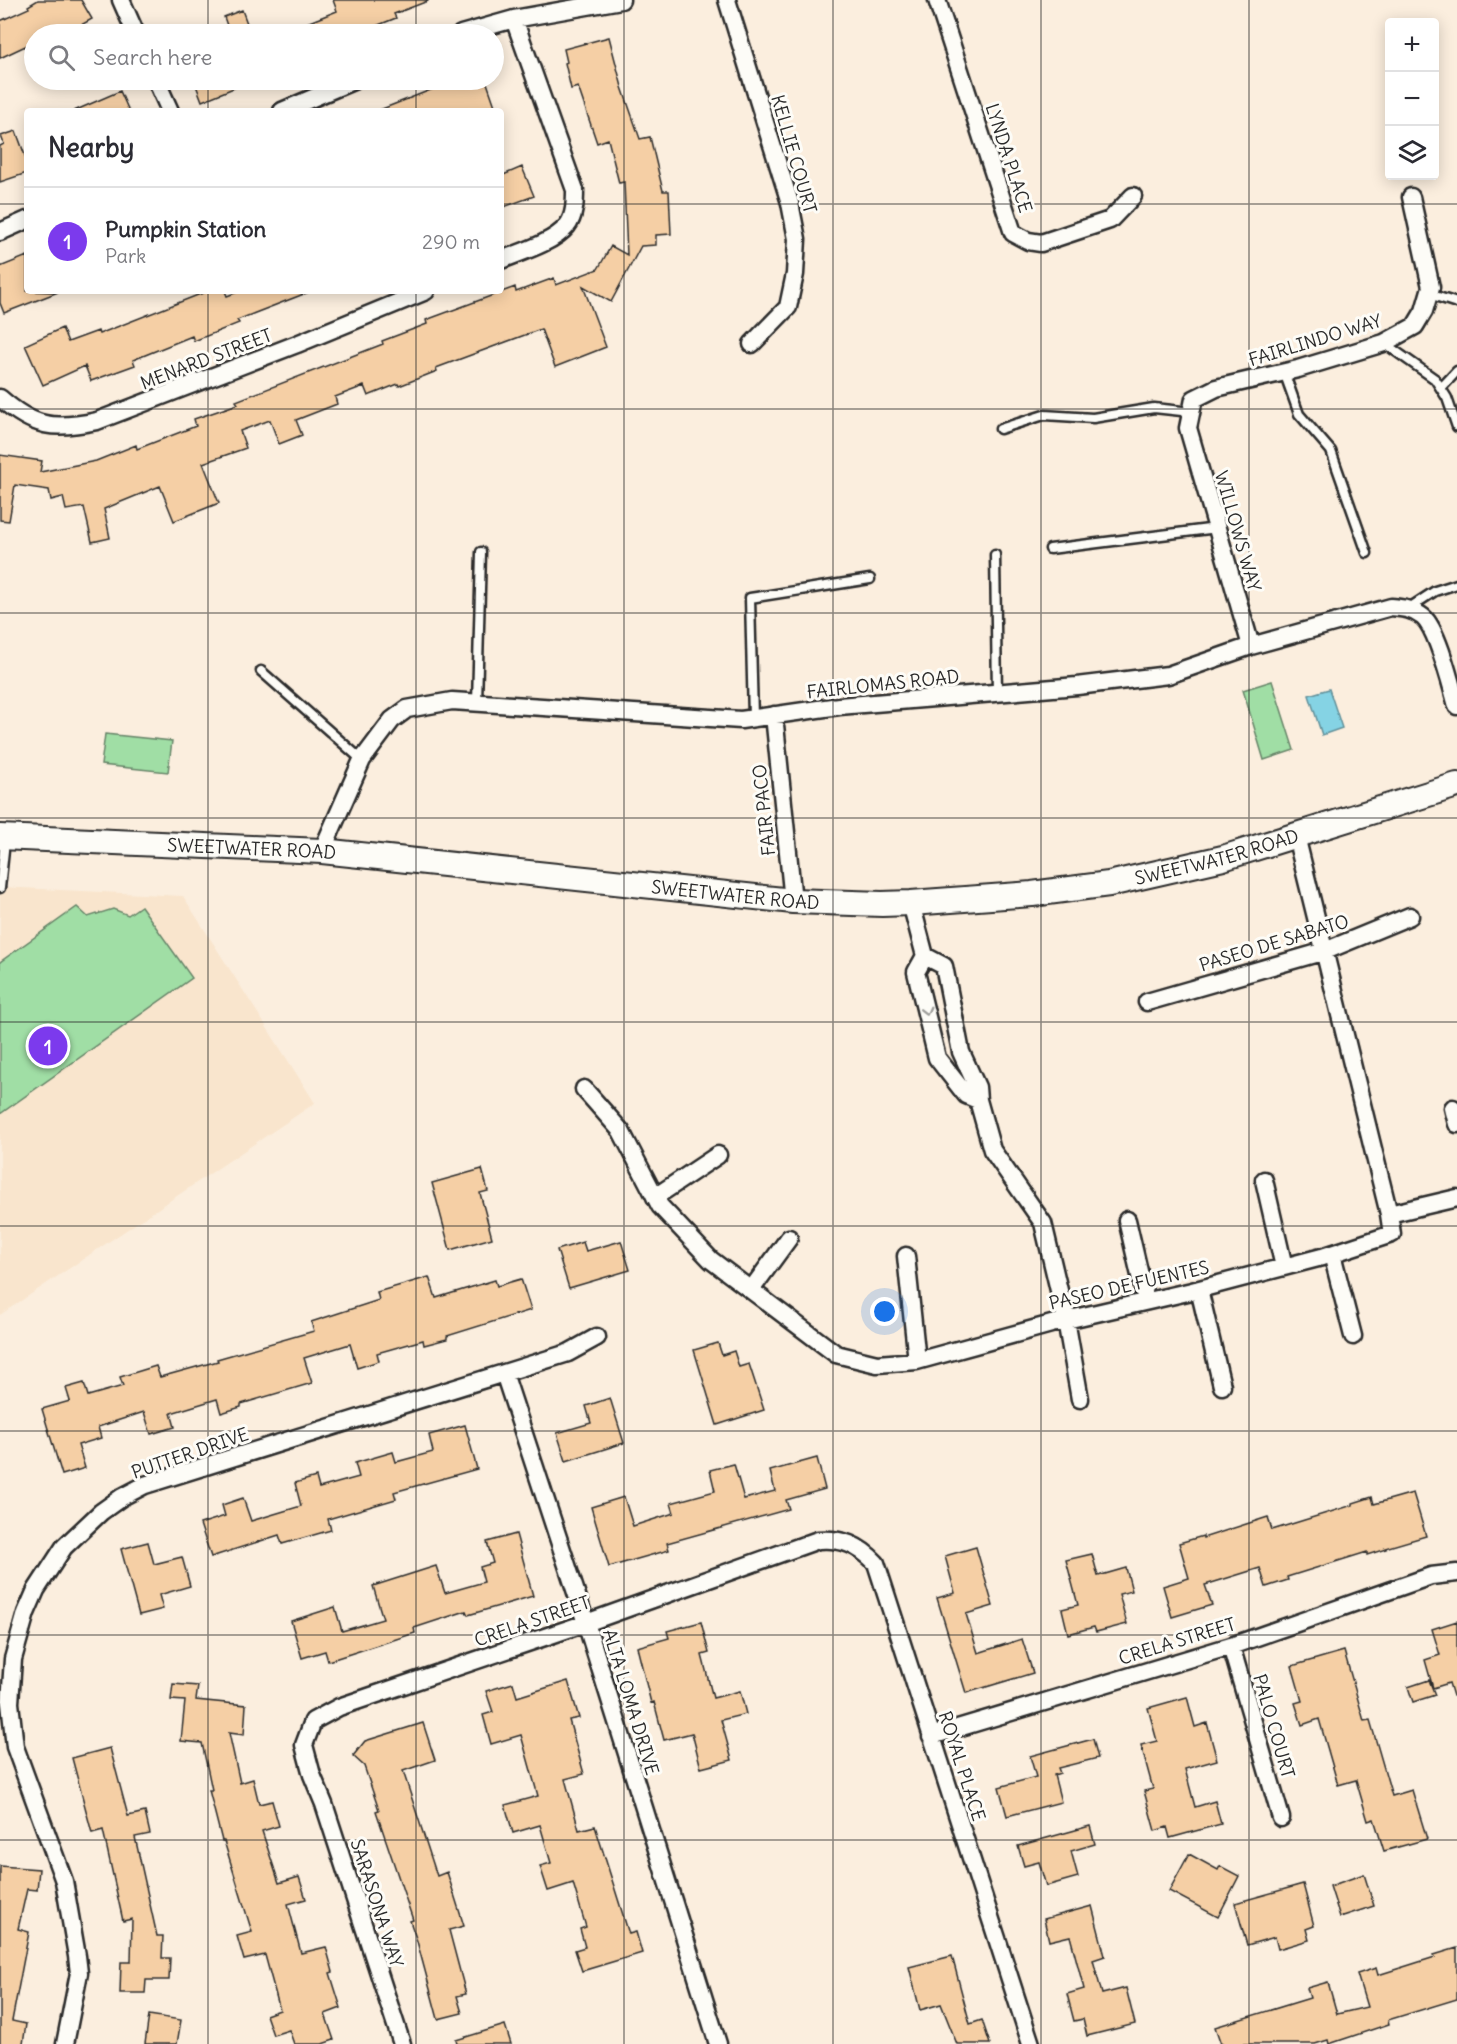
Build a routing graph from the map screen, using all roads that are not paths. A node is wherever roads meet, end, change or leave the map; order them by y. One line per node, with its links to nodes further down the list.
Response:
1 (121, 0): 6 (street)
2 (621, 0): 5 (street)
3 (727, 0): 21 (street, KELLIE COURT)
4 (937, 0): 12 (street, LYNDA PLACE)
5 (514, 19): 7 (street); 16 (street)
6 (132, 24)
7 (496, 24)
8 (161, 90): 10 (street)
9 (331, 90): 11 (street)
10 (169, 108)
11 (289, 108)
12 (1133, 196)
13 (1411, 197): 18 (street, FAIRLINDO WAY)
14 (24, 221): 15 (street)
15 (0, 232)
16 (504, 259)
17 (419, 294): 25 (street, MENARD STREET)
18 (1429, 294): 19 (lane); 20 (street, FAIRLINDO WAY)
19 (1457, 303)
20 (1384, 343): 23 (street, FAIRLINDO WAY); 24 (lane)
21 (752, 344)
22 (1457, 370): 24 (lane)
23 (1284, 372): 26 (street, FAIRLINDO WAY); 32 (lane)
24 (1441, 388): 27 (lane)
25 (0, 398)
26 (1190, 420): 28 (lane); 29 (street, WILLOWS WAY)
27 (1457, 427)
28 (1000, 429)
29 (1217, 528): 30 (lane); 37 (street, WILLOWS WAY)
30 (1050, 549)
31 (481, 552): 40 (lane)
32 (1367, 554)
33 (995, 555): 39 (lane)
34 (870, 579): 43 (lane)
35 (1457, 584): 36 (lane)
36 (1408, 609): 37 (street, FAIRLOMAS ROAD); 41 (street)
37 (1251, 646): 39 (street, FAIRLOMAS ROAD)
38 (261, 671): 44 (lane)
39 (997, 693): 42 (street, FAIRLOMAS ROAD)
40 (477, 703): 43 (street, FAIRLOMAS ROAD); 44 (street, FAIRLOMAS ROAD)
41 (1457, 706)
42 (774, 715): 43 (street, FAIRLOMAS ROAD); 50 (street, FAIR PACO)
43 (753, 718)
44 (362, 760): 48 (street, FAIRLOMAS ROAD)
45 (1457, 785): 46 (main road, SWEETWATER ROAD)
46 (1296, 836): 51 (main road, SWEETWATER ROAD); 53 (street, PASEO DE FUENTES)
47 (3, 837): 48 (main road, SWEETWATER ROAD); 49 (lane)
48 (322, 851): 50 (main road, SWEETWATER ROAD)
49 (0, 888)
50 (793, 901): 51 (main road, SWEETWATER ROAD)
51 (911, 903): 54 (street)
52 (1410, 916): 53 (street, PASEO DE SABATO)
53 (1326, 951): 55 (street, PASEO DE SABATO); 64 (street, PASEO DE FUENTES)
54 (925, 956): 57 (street); 57 (street, one-way to 57)
55 (1147, 1002)
56 (584, 1089): 62 (street, PASEO DE FUENTES)
57 (978, 1100): 73 (street)
58 (1453, 1108): 59 (street)
59 (1457, 1124)
60 (718, 1155): 62 (street)
61 (1264, 1180): 69 (street)
62 (655, 1197): 71 (street, PASEO DE FUENTES)
63 (1457, 1198): 64 (street)
64 (1389, 1214): 67 (street, PASEO DE FUENTES)
65 (1127, 1220): 72 (street)
66 (789, 1238): 71 (street)
67 (1332, 1254): 69 (street, PASEO DE FUENTES); 74 (street)
68 (906, 1256): 76 (street)
69 (1284, 1267): 70 (street, PASEO DE FUENTES)
70 (1199, 1289): 72 (street, PASEO DE FUENTES); 78 (street)
71 (751, 1290): 76 (street, PASEO DE FUENTES)
72 (1146, 1301): 73 (street, PASEO DE FUENTES)
73 (1066, 1320): 76 (street, PASEO DE FUENTES); 79 (street)
74 (1353, 1336)
75 (597, 1337): 77 (street, PUTTER DRIVE)
76 (917, 1361)
77 (504, 1373): 82 (street, ALTA LOMA DRIVE); 87 (street, PUTTER DRIVE)
78 (1222, 1386)
79 (1080, 1399)
80 (818, 1540): 82 (street, CRELA STREET); 84 (street, ROYAL PLACE)
81 (1457, 1573): 83 (street, CRELA STREET)
82 (586, 1623): 85 (street, CRELA STREET); 89 (street, ALTA LOMA DRIVE)
83 (1231, 1646): 84 (street, CRELA STREET); 86 (street, PALO COURT)
84 (931, 1736): 90 (street, ROYAL PLACE)
85 (312, 1775): 88 (street, SARASONA WAY)
86 (1281, 1818)
87 (65, 2044)
88 (402, 2044)
89 (718, 2044)
90 (1031, 2044)

